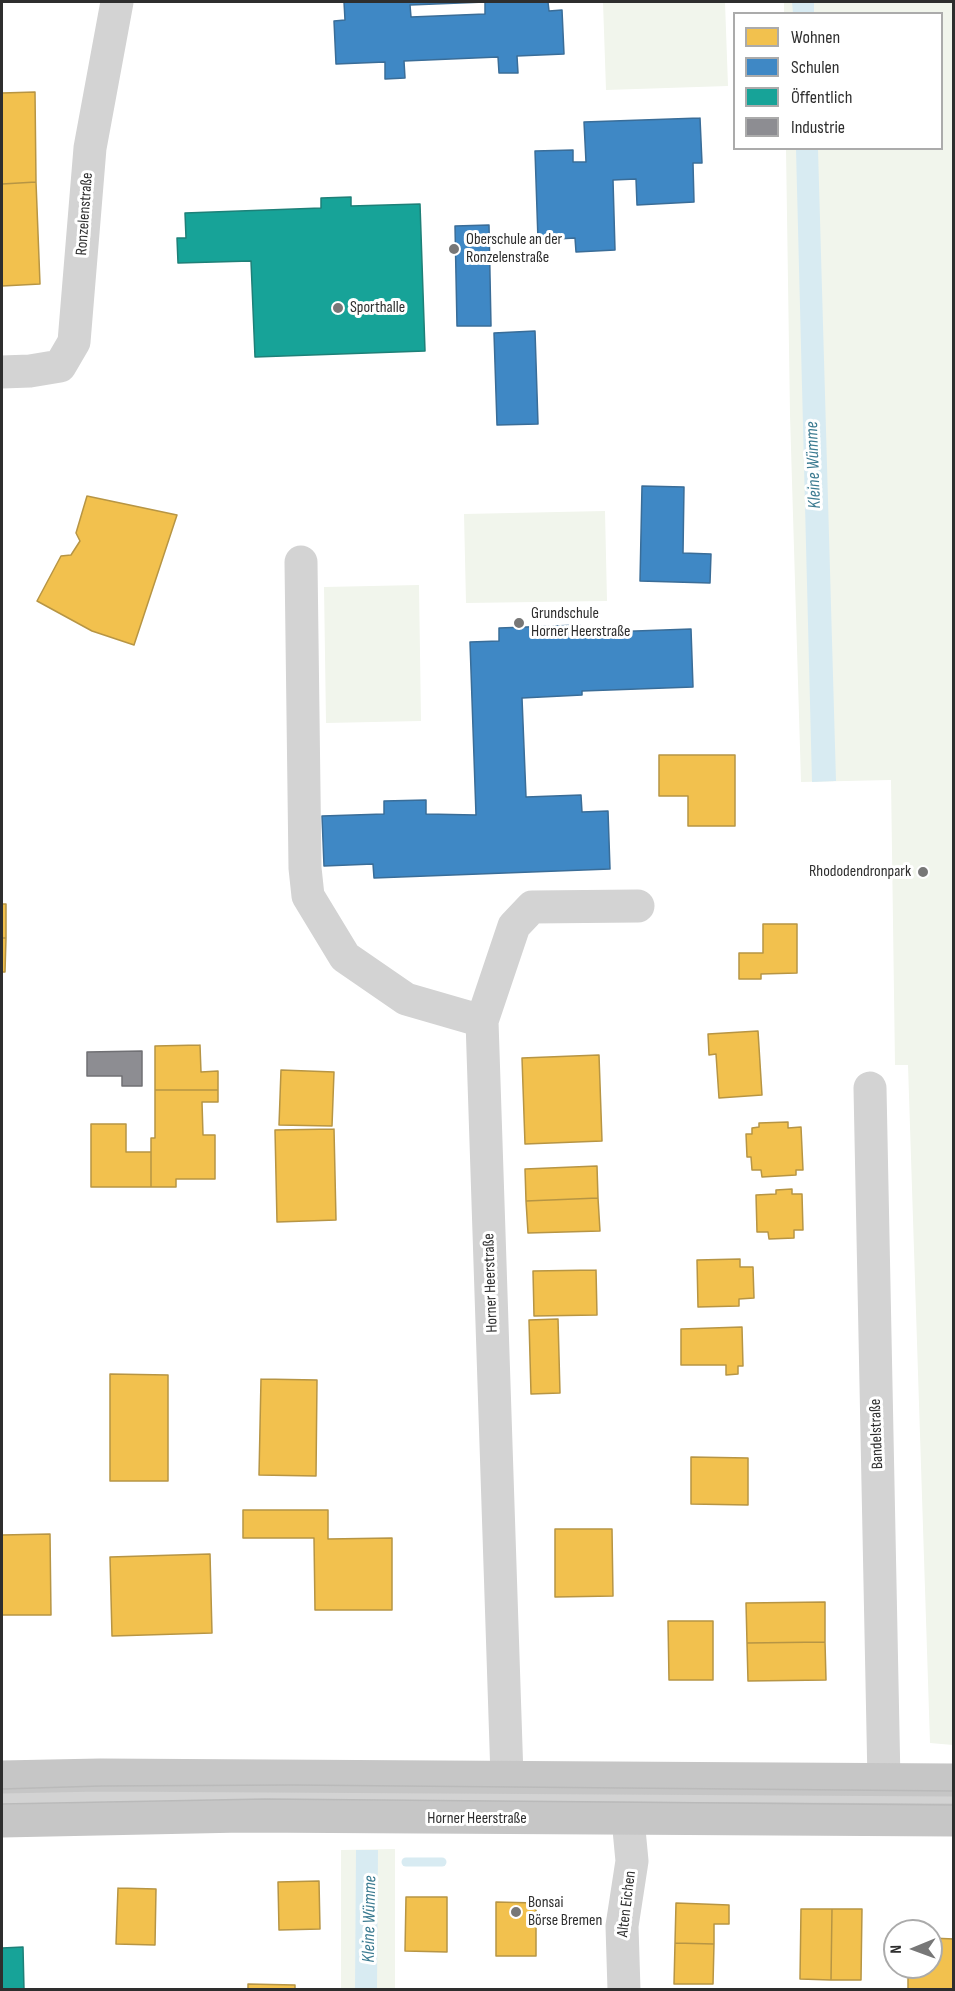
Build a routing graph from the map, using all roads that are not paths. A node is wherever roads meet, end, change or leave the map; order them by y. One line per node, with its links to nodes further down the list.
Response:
1 (117, 2): 2 (street, Ronzelenstraße)
2 (2, 372)
3 (301, 562): 5 (street)
4 (638, 906): 5 (street, Horner Heerstraße)
5 (482, 1021): 8 (street, Horner Heerstraße)
6 (870, 1088): 10 (street, Bandelstraße)
7 (2, 1777): 8 (main road)
8 (507, 1777): 10 (main road)
9 (954, 1780): 10 (main road)
10 (884, 1781)
11 (2, 1797): 12 (street)
12 (954, 1798)
13 (628, 1819): 14 (main road, Horner Heerstraße); 15 (main road, Horner Heerstraße); 16 (street, Alten Eichen)
14 (954, 1820)
15 (2, 1821)
16 (624, 1989)

